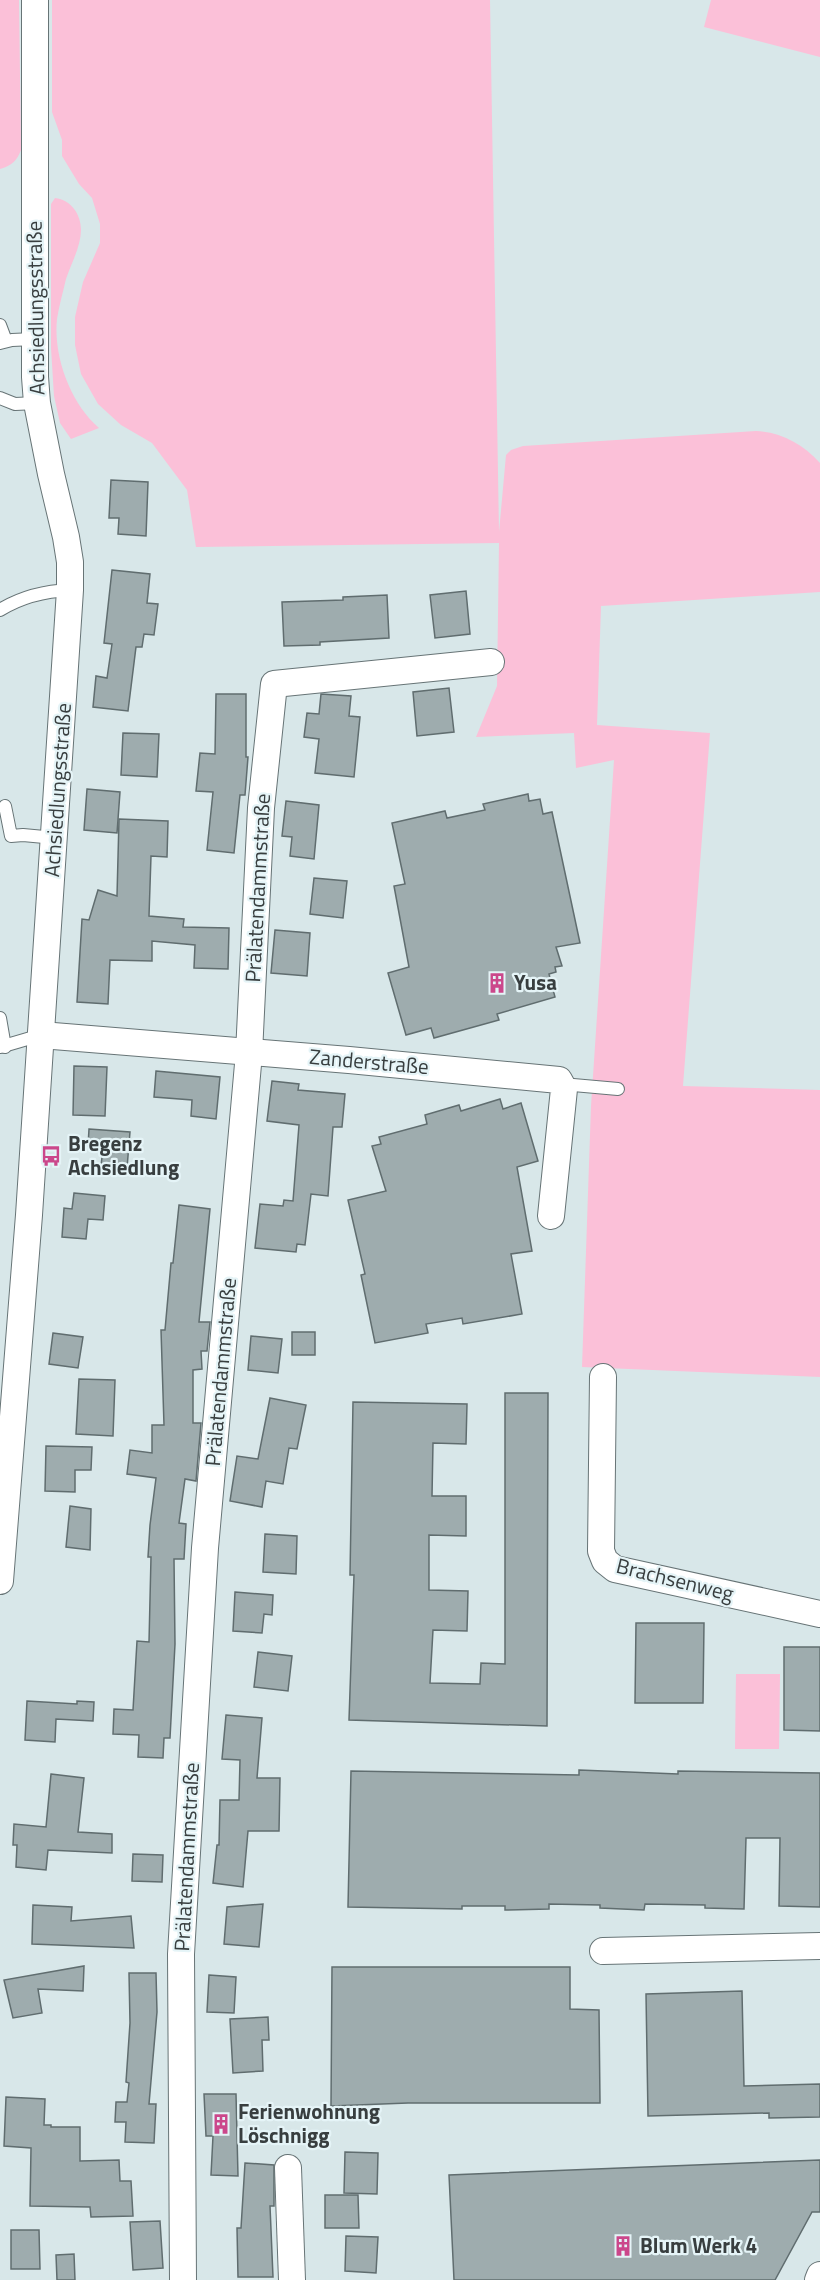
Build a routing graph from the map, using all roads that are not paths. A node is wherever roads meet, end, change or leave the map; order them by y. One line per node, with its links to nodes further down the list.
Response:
1 (35, 0): 3 (street, Achsiedlungsstraße)
2 (0, 325): 4 (lane)
3 (34, 339): 4 (lane); 6 (street, Achsiedlungsstraße)
4 (3, 342)
5 (3, 403): 6 (lane)
6 (37, 403): 7 (street, Achsiedlungsstraße)
7 (70, 590): 8 (lane); 11 (street, Achsiedlungsstraße)
8 (0, 610)
9 (491, 662): 15 (street, Prälatendammstraße)
10 (5, 806): 11 (lane)
11 (55, 838): 13 (street, Achsiedlungsstraße)
12 (0, 1018): 14 (lane)
13 (41, 1035): 14 (lane); 15 (street, Zanderstraße); 20 (street, Achsiedlungsstraße)
14 (2, 1047)
15 (249, 1053): 16 (street, Zanderstraße); 26 (street, Prälatendammstraße)
16 (562, 1084): 17 (lane); 18 (street)
17 (618, 1089)
18 (551, 1216)
19 (603, 1377): 21 (street, Brachsenweg)
20 (0, 1581)
21 (820, 1614)
22 (820, 1946): 23 (street)
23 (603, 1951)
24 (288, 2168): 27 (street)
25 (820, 2276): 28 (street)
26 (183, 2280)
27 (292, 2280)
28 (818, 2280)

